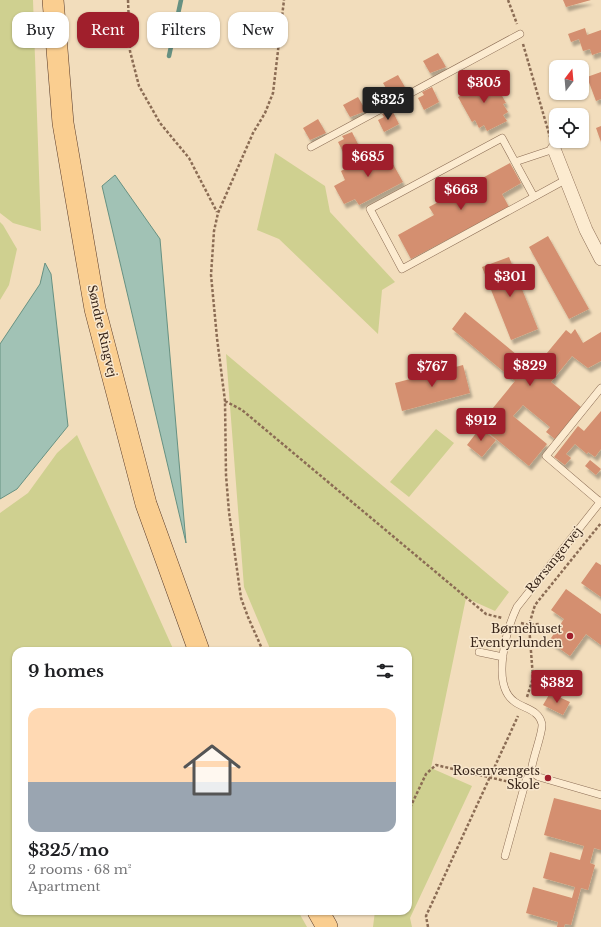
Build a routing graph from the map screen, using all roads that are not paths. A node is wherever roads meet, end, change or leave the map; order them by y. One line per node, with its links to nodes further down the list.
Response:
1 (54, 0): 11 (main road, Søndre Ringvej)
2 (520, 34): 3 (lane)
3 (311, 147)
4 (554, 149): 5 (lane); 6 (street)
5 (515, 162): 7 (lane); 7 (lane)
6 (567, 179): 7 (lane); 8 (street)
7 (534, 197)
8 (601, 260)
9 (601, 388): 10 (lane)
10 (600, 502): 13 (lane, Rørsangervej)
11 (198, 647)
12 (479, 652): 13 (lane)
13 (503, 657): 14 (lane, Rørsangervej)
14 (531, 772): 15 (lane); 16 (lane, Rørsangervej)
15 (601, 794)
16 (505, 856)
17 (320, 915): 18 (main road)
18 (327, 927)

